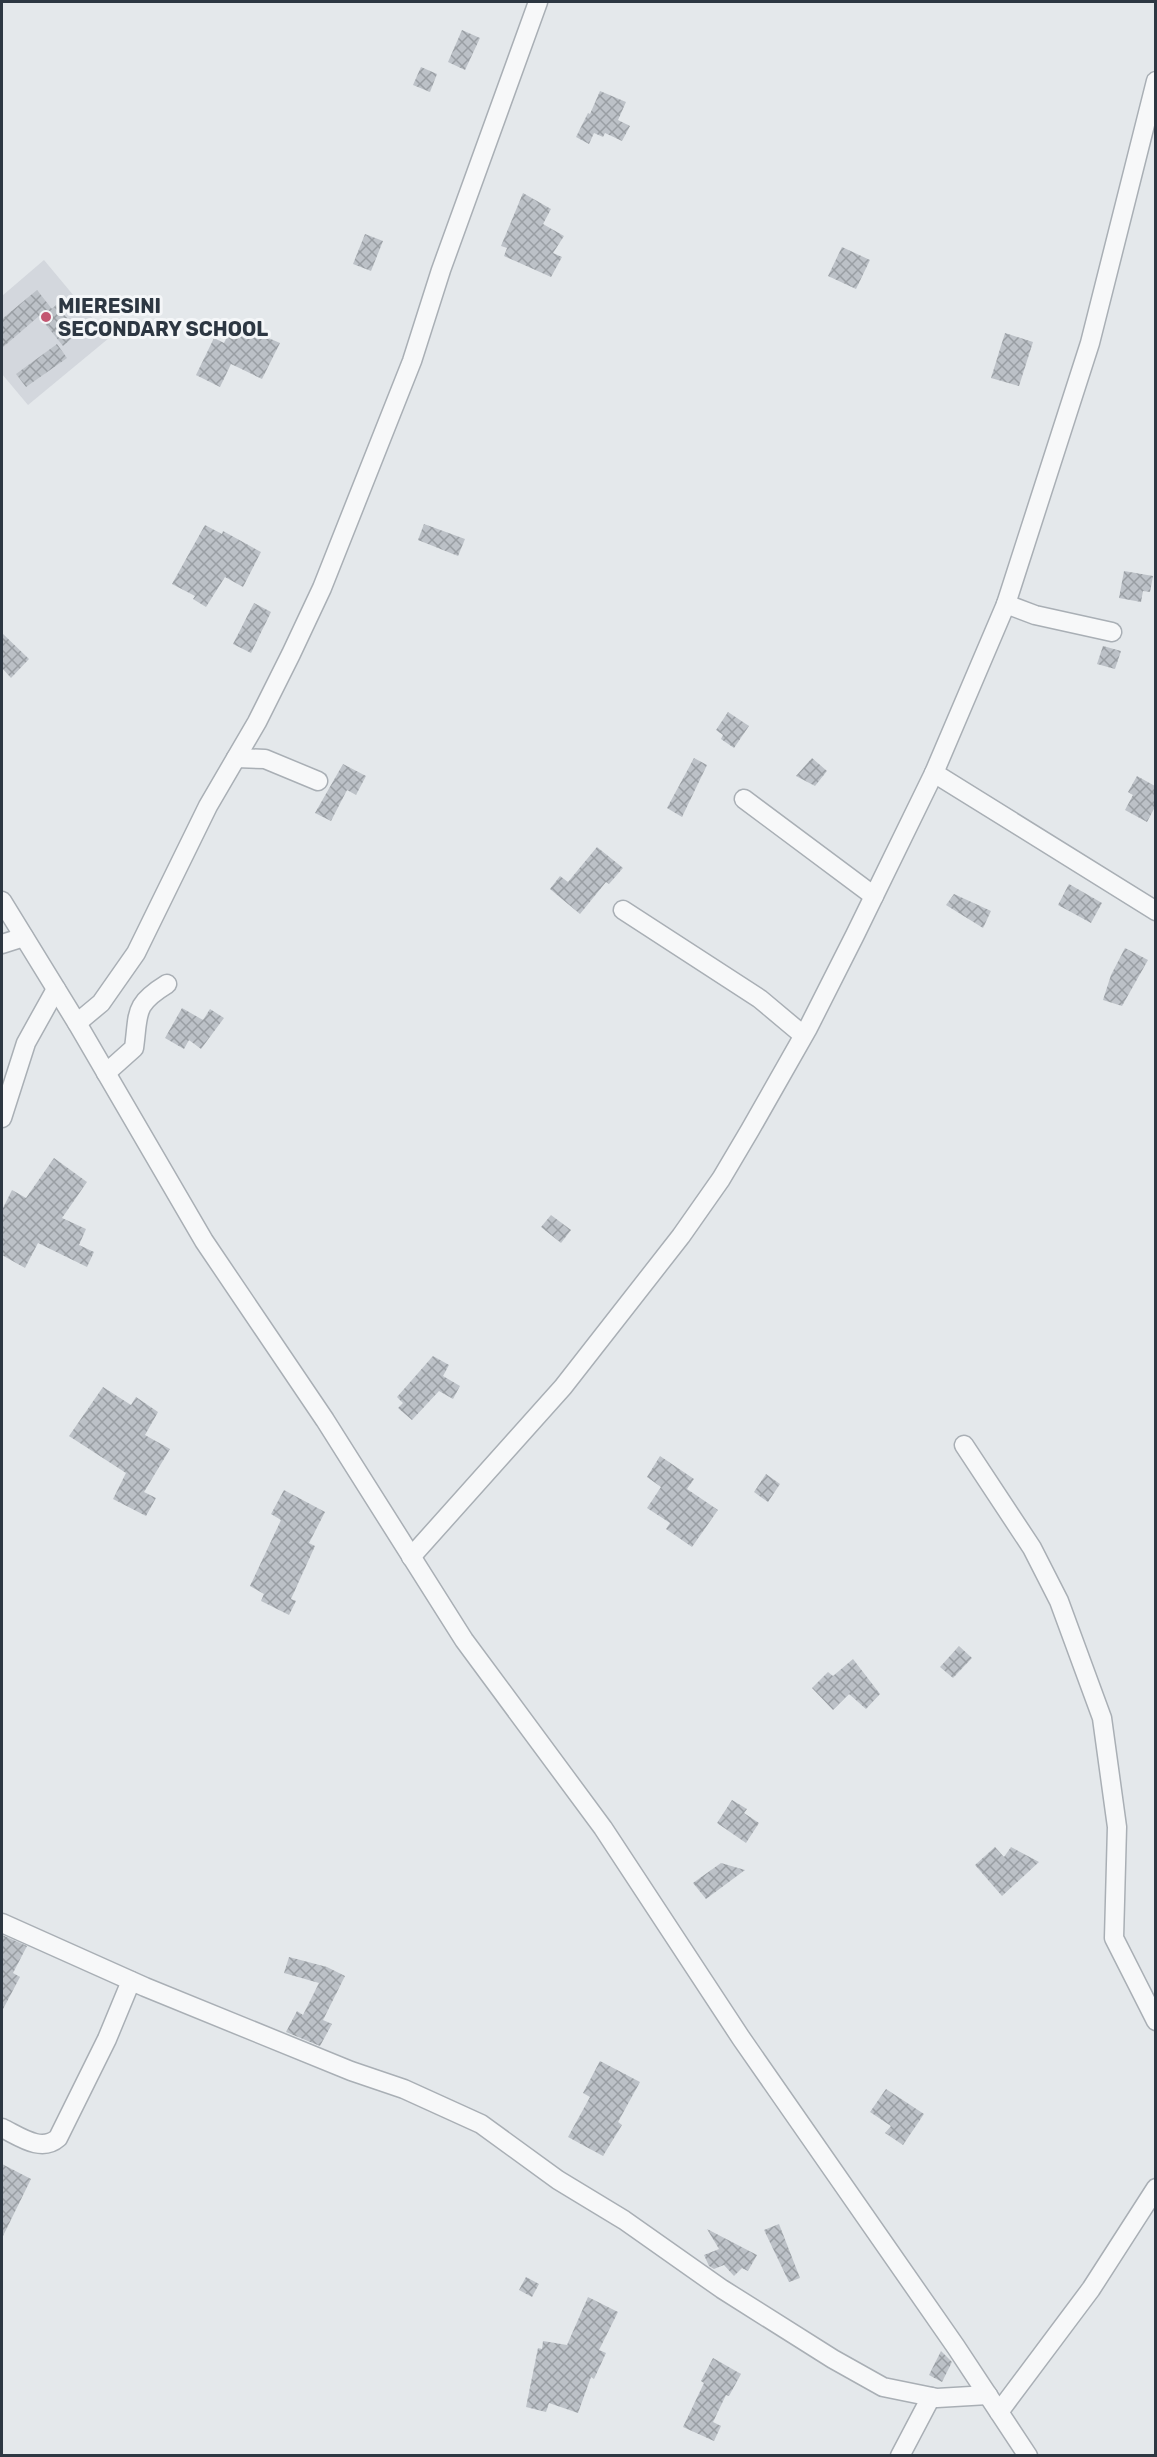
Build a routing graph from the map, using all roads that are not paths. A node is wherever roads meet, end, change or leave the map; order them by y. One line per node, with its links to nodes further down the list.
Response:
1 (538, 2): 5 (street)
2 (1155, 81): 3 (street)
3 (1006, 604): 4 (street); 6 (street)
4 (1112, 632)
5 (236, 758): 7 (street); 17 (street)
6 (934, 773): 9 (street); 12 (street)
7 (318, 781)
8 (744, 799): 9 (street)
9 (874, 896): 18 (street)
10 (2, 901): 13 (street)
11 (623, 910): 18 (street)
12 (1155, 911)
13 (24, 937): 14 (street); 16 (street)
14 (2, 944)
15 (167, 984): 19 (street)
16 (56, 989): 17 (street); 20 (street)
17 (77, 1023): 19 (street)
18 (803, 1035): 22 (street)
19 (106, 1073): 22 (street)
20 (2, 1118)
21 (964, 1445): 25 (street)
22 (411, 1557): 28 (street)
23 (2, 1923): 24 (street)
24 (131, 1981): 26 (street); 29 (street)
25 (1155, 2021)
26 (2, 2128)
27 (1155, 2188): 30 (street)
28 (988, 2395): 29 (street); 30 (street)
29 (931, 2397): 31 (street)
30 (999, 2412): 32 (street)
31 (900, 2456)
32 (1028, 2456)

